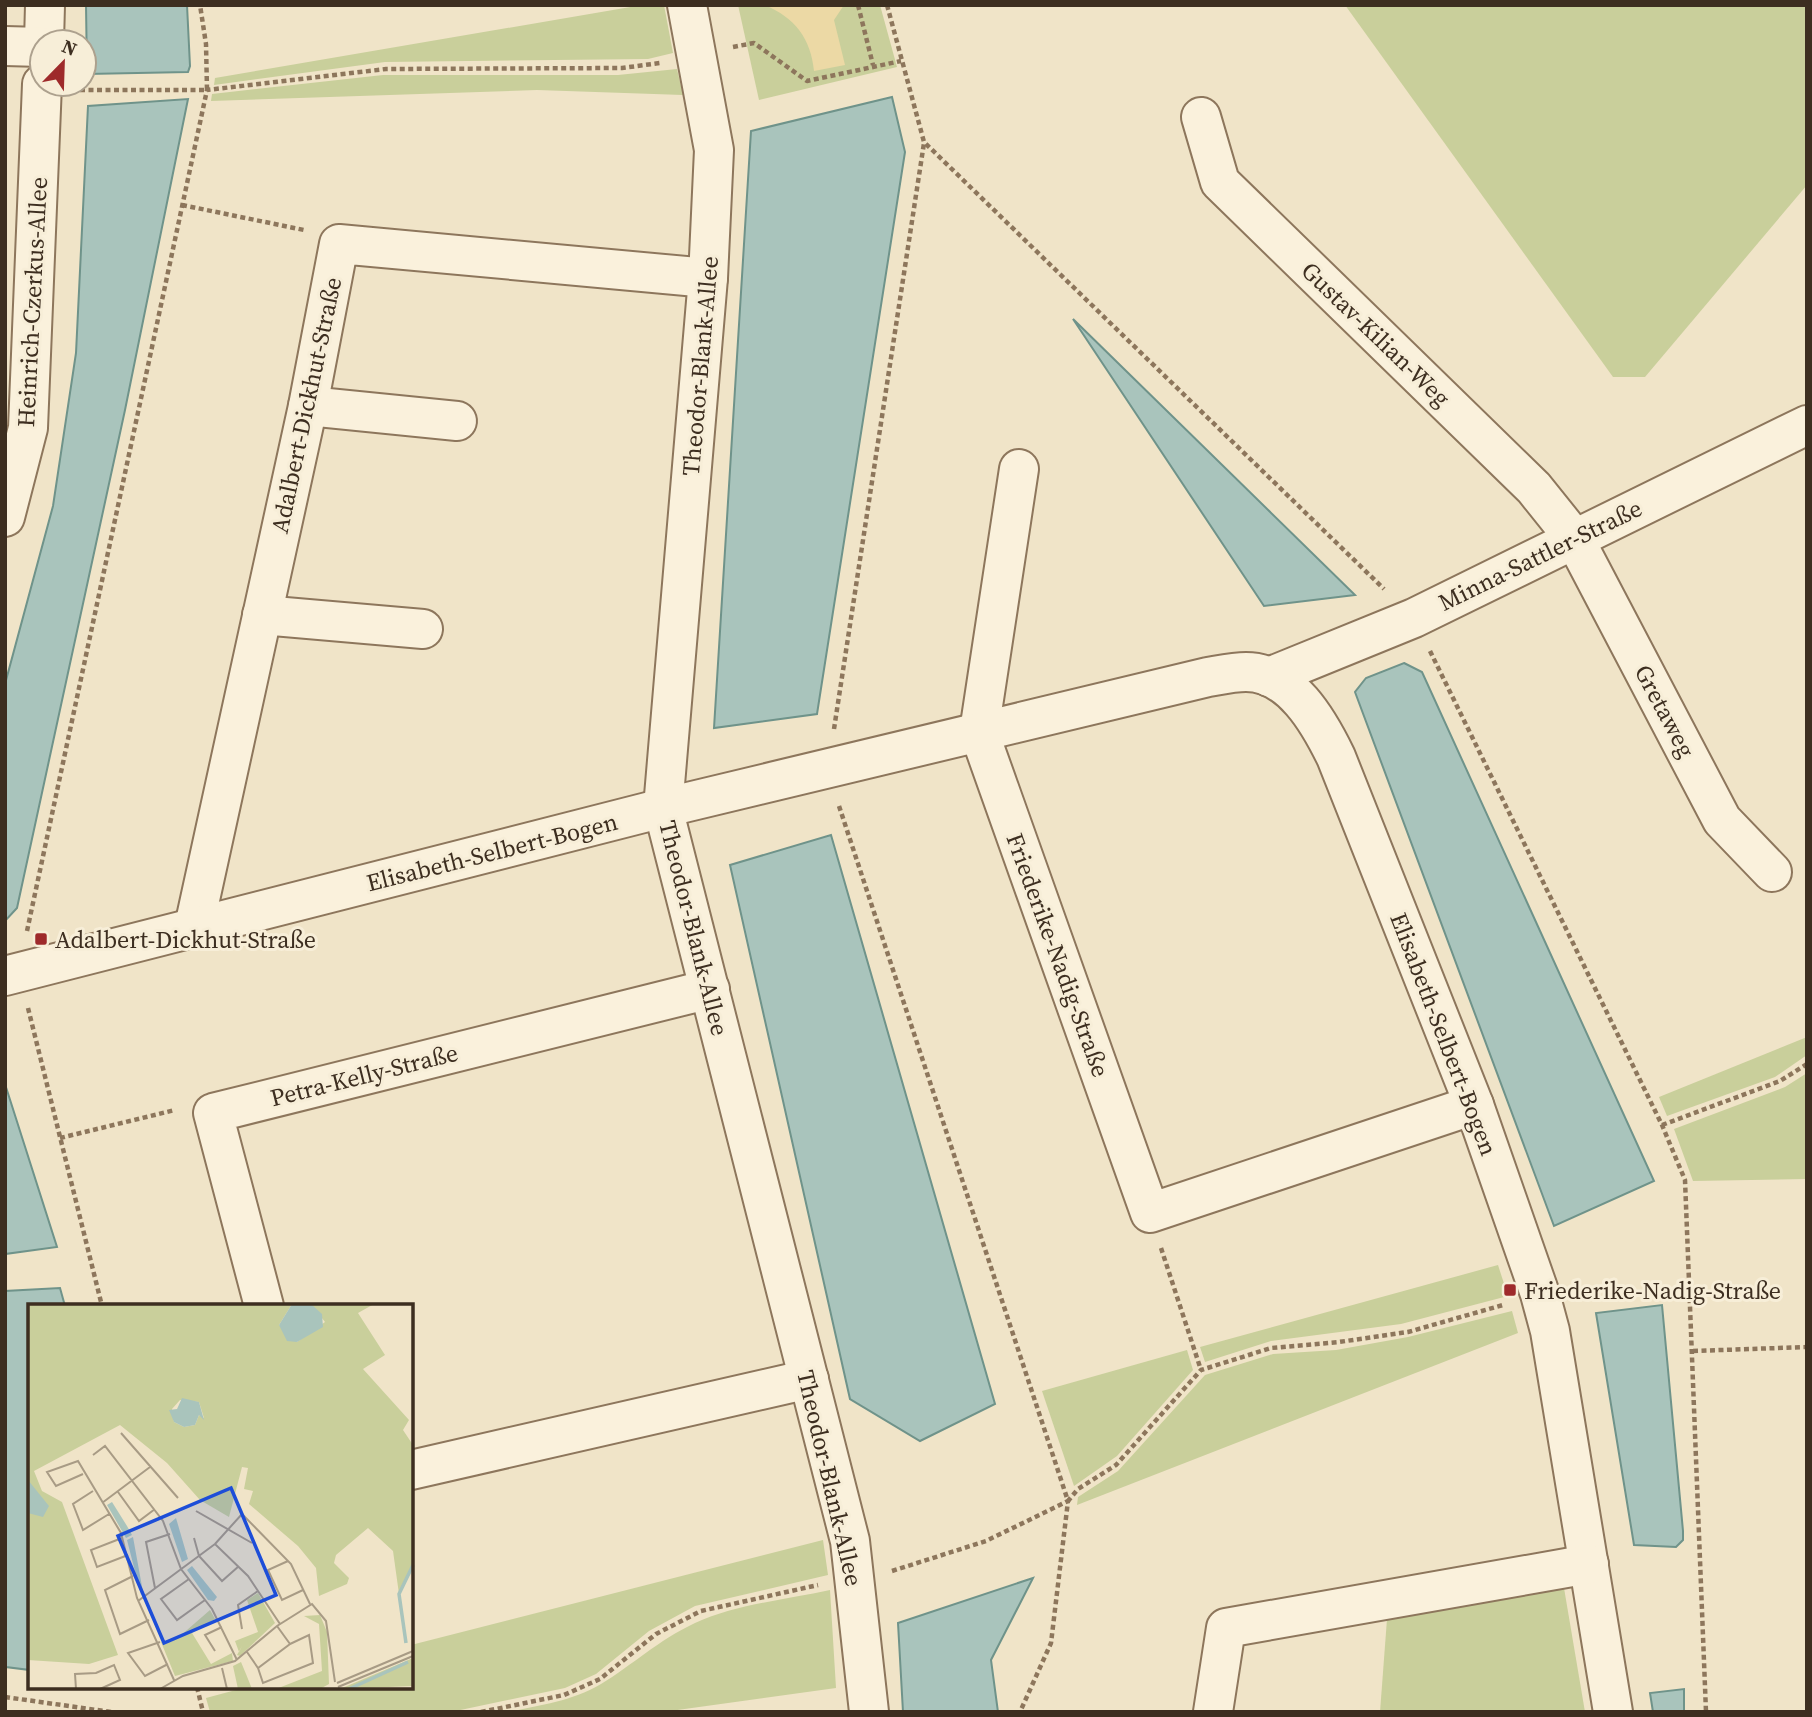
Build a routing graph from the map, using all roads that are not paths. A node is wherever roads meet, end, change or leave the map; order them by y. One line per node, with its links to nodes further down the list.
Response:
1 (45, 5): 3 (street)
2 (687, 5): 8 (street, Theodor-Blank-Allee)
3 (44, 28)
4 (28, 45): 5 (street)
5 (5, 46)
6 (41, 98): 9 (street, Heinrich-Czerkus-Allee)
7 (1201, 117): 15 (street, Gustav-Kilian-Weg)
8 (708, 278): 10 (street, Adalbert-Dickhut-Straße); 20 (street, Theodor-Blank-Allee)
9 (19, 320): 14 (street, Heinrich-Czerkus-Allee)
10 (307, 406): 11 (street); 16 (street, Adalbert-Dickhut-Straße)
11 (457, 421)
12 (1807, 425): 15 (street, Minna-Sattler-Straße)
13 (1019, 469): 19 (street)
14 (5, 517)
15 (1574, 538): 18 (street, Minna-Sattler-Straße); 21 (street, Gretaweg)
16 (262, 614): 17 (street); 22 (street, Adalbert-Dickhut-Straße)
17 (423, 629)
18 (1269, 677): 19 (street, Elisabeth-Selbert-Bogen); 25 (street, Elisabeth-Selbert-Bogen)
19 (979, 732): 20 (street, Elisabeth-Selbert-Bogen); 25 (street, Friederike-Nadig-Straße)
20 (663, 808): 22 (street, Elisabeth-Selbert-Bogen); 24 (street, Theodor-Blank-Allee)
21 (1772, 872)
22 (194, 927): 23 (street, Elisabeth-Selbert-Bogen)
23 (5, 976)
24 (710, 989): 26 (street, Petra-Kelly-Straße); 27 (street, Theodor-Blank-Allee)
25 (1474, 1105): 29 (street, Elisabeth-Selbert-Bogen)
26 (263, 1304)
27 (809, 1379): 28 (street); 30 (street, Theodor-Blank-Allee)
28 (413, 1471)
29 (1589, 1564): 31 (street); 32 (street, Elisabeth-Selbert-Bogen)
30 (869, 1712)
31 (1213, 1712)
32 (1614, 1712)

